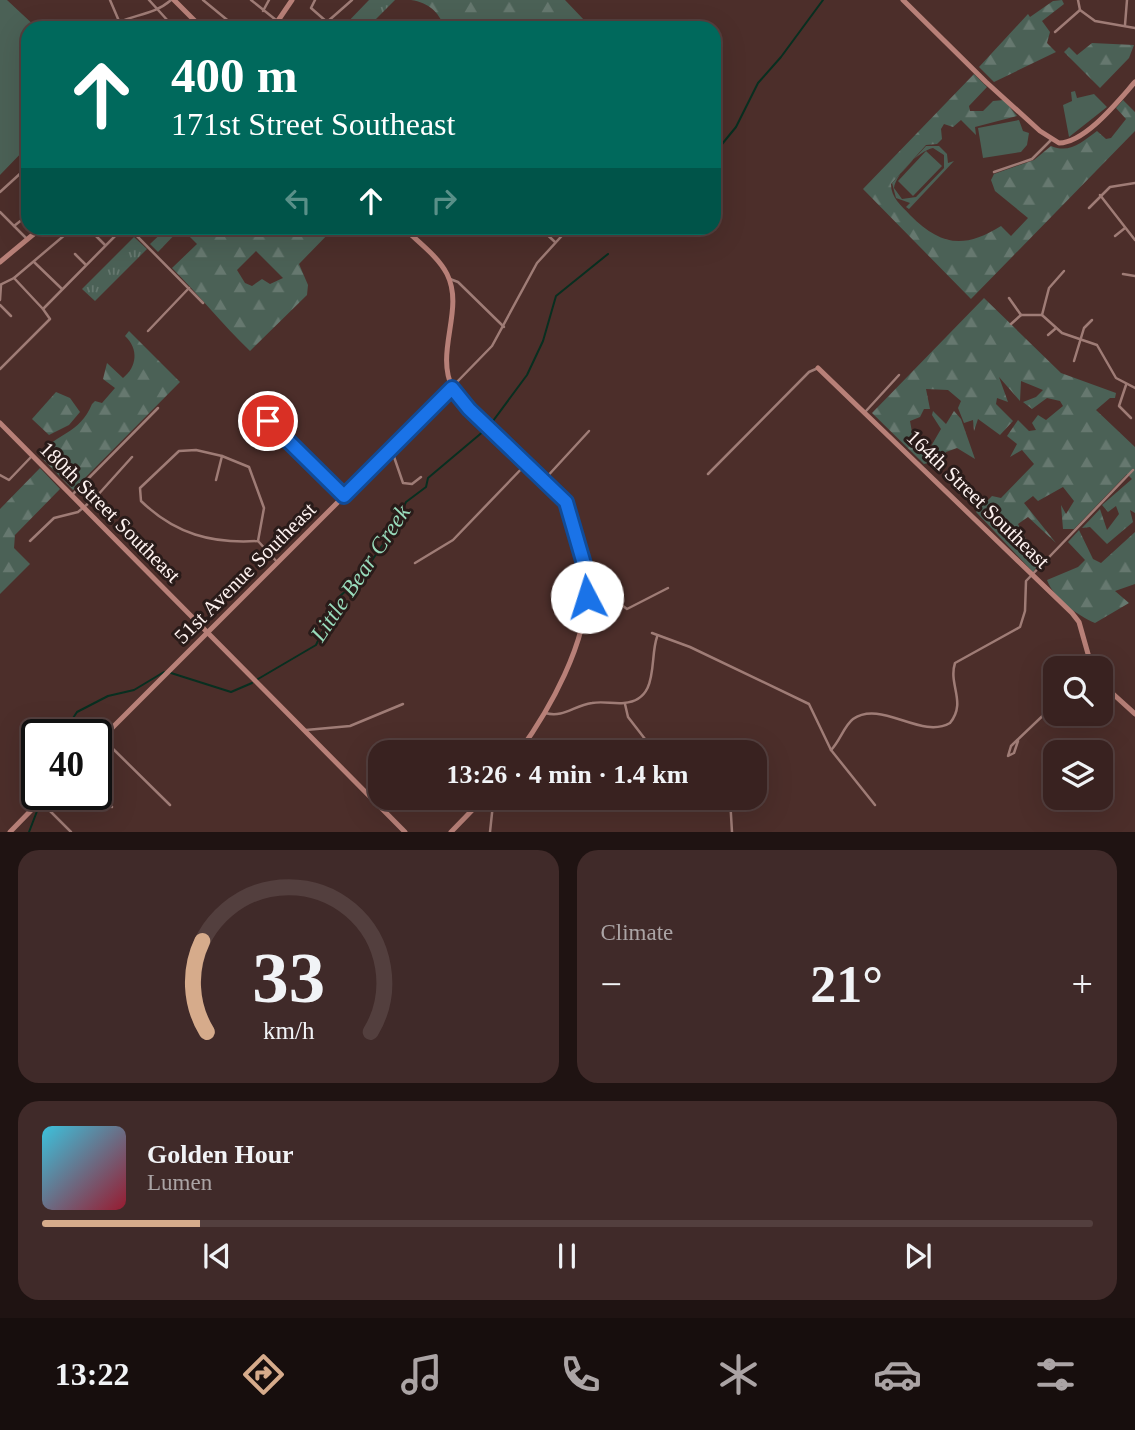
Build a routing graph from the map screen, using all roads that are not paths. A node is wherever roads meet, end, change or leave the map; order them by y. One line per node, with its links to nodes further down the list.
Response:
1 (110, 0): 16 (street)
2 (149, 0): 13 (street)
3 (172, 0): 13 (street); 18 (street)
4 (203, 0): 19 (street)
5 (251, 0): 15 (street)
6 (269, 0): 15 (street)
7 (292, 0): 21 (street)
8 (315, 0): 22 (street)
9 (352, 0): 23 (street)
10 (904, 0): 28 (street)
11 (1078, 0): 14 (street)
12 (1128, 0): 24 (street)
13 (159, 10): 16 (street); 17 (street)
14 (1080, 10): 24 (street); 26 (street)
15 (262, 11): 20 (street)
16 (118, 21)
17 (168, 21)
18 (194, 21)
19 (228, 21)
20 (271, 21)
21 (278, 21)
22 (326, 21)
23 (328, 21)
24 (1125, 25): 25 (street)
25 (1135, 28)
26 (1055, 32)
27 (1134, 86): 28 (street)
28 (1051, 140): 29 (street)
29 (994, 172)
30 (21, 173): 32 (street)
31 (1135, 183): 33 (street)
32 (0, 192)
33 (1100, 195): 34 (street); 38 (street)
34 (1090, 208)
35 (0, 212): 37 (street)
36 (21, 221): 37 (street)
37 (15, 226): 39 (street)
38 (1125, 229): 49 (street); 51 (street)
39 (21, 232)
40 (23, 235): 50 (street)
41 (32, 235): 50 (street)
42 (65, 235): 55 (street)
43 (95, 235): 53 (street)
44 (116, 235): 53 (street)
45 (136, 235): 64 (street)
46 (411, 235): 62 (street)
47 (548, 235): 52 (street)
48 (562, 235): 52 (street, 51st Avenue Southeast)
49 (1115, 236)
50 (27, 239): 56 (street)
51 (1135, 240)
52 (555, 242): 75 (street, 51st Avenue Southeast)
53 (105, 245): 57 (street)
54 (75, 254): 57 (street)
55 (34, 261): 61 (street); 65 (street)
56 (0, 262)
57 (86, 265): 65 (street)
58 (1064, 271): 71 (street)
59 (1123, 274): 60 (street)
60 (1135, 276)
61 (14, 278): 63 (street); 69 (street)
62 (450, 279): 75 (street); 85 (street)
63 (0, 285): 67 (street)
64 (189, 288): 68 (street); 77 (street)
65 (62, 289): 69 (street)
66 (1009, 298): 70 (street)
67 (0, 303): 72 (street)
68 (203, 303)
69 (43, 309): 82 (street)
70 (1021, 315): 71 (street); 74 (street)
71 (1042, 315): 76 (street)
72 (11, 316)
73 (1092, 320): 79 (street)
74 (1011, 324)
75 (505, 327): 85 (street, 51st Avenue Southeast)
76 (1055, 329): 78 (street); 79 (street)
77 (148, 331)
78 (1048, 335)
79 (1082, 337): 80 (street); 84 (street)
80 (1074, 361)
81 (818, 368): 88 (street, 164th Street Southeast); 99 (street)
82 (0, 369)
83 (899, 375): 88 (street)
84 (1126, 385): 86 (street); 90 (street)
85 (452, 388): 93 (street, 51st Avenue Southeast); 97 (street)
86 (1135, 388)
87 (158, 408): 104 (street)
88 (866, 411): 111 (street, 164th Street Southeast)
89 (264, 415): 105 (street)
90 (1131, 418)
91 (0, 423): 94 (street, 180th Street Southeast)
92 (589, 431): 103 (street)
93 (392, 448): 101 (street); 105 (street, 51st Avenue Southeast)
94 (32, 456): 100 (street); 104 (street, 180th Street Southeast)
95 (222, 456): 102 (street); 108 (street); 108 (street)
96 (132, 457): 106 (street)
97 (527, 463): 103 (street); 110 (street)
98 (1133, 470): 111 (street)
99 (708, 474)
100 (0, 475)
101 (421, 477)
102 (216, 480)
103 (544, 480): 112 (street)
104 (71, 496): 106 (street, 180th Street Southeast)
105 (344, 496): 109 (street, 51st Avenue Southeast)
106 (82, 507): 107 (street); 114 (street, 180th Street Southeast)
107 (30, 541)
108 (258, 541): 109 (street)
109 (277, 562): 114 (street, 51st Avenue Southeast)
110 (415, 563)
111 (1033, 574): 117 (street, 164th Street Southeast); 130 (street)
112 (586, 580): 113 (street); 121 (street)
113 (668, 589)
114 (208, 632): 124 (street, 51st Avenue Southeast); 125 (street, 180th Street Southeast)
115 (652, 633): 116 (street)
116 (657, 637): 120 (street); 130 (street)
117 (1089, 656)
118 (1113, 694): 122 (street)
119 (403, 704): 125 (street)
120 (625, 704): 121 (street); 126 (street)
121 (545, 713): 127 (street)
122 (1135, 714)
123 (1043, 716): 128 (street)
124 (112, 728)
125 (306, 730): 140 (street, 180th Street Southeast)
126 (645, 739)
127 (527, 740)
128 (1018, 741)
129 (112, 748): 131 (street)
130 (831, 750): 132 (street)
131 (170, 805)
132 (875, 805)
133 (31, 810): 138 (street)
134 (49, 810): 139 (street)
135 (473, 810): 141 (street)
136 (492, 810): 142 (street)
137 (731, 810): 143 (street)
138 (10, 831)
139 (71, 831)
140 (405, 831)
141 (451, 831)
142 (490, 831)
143 (732, 831)

